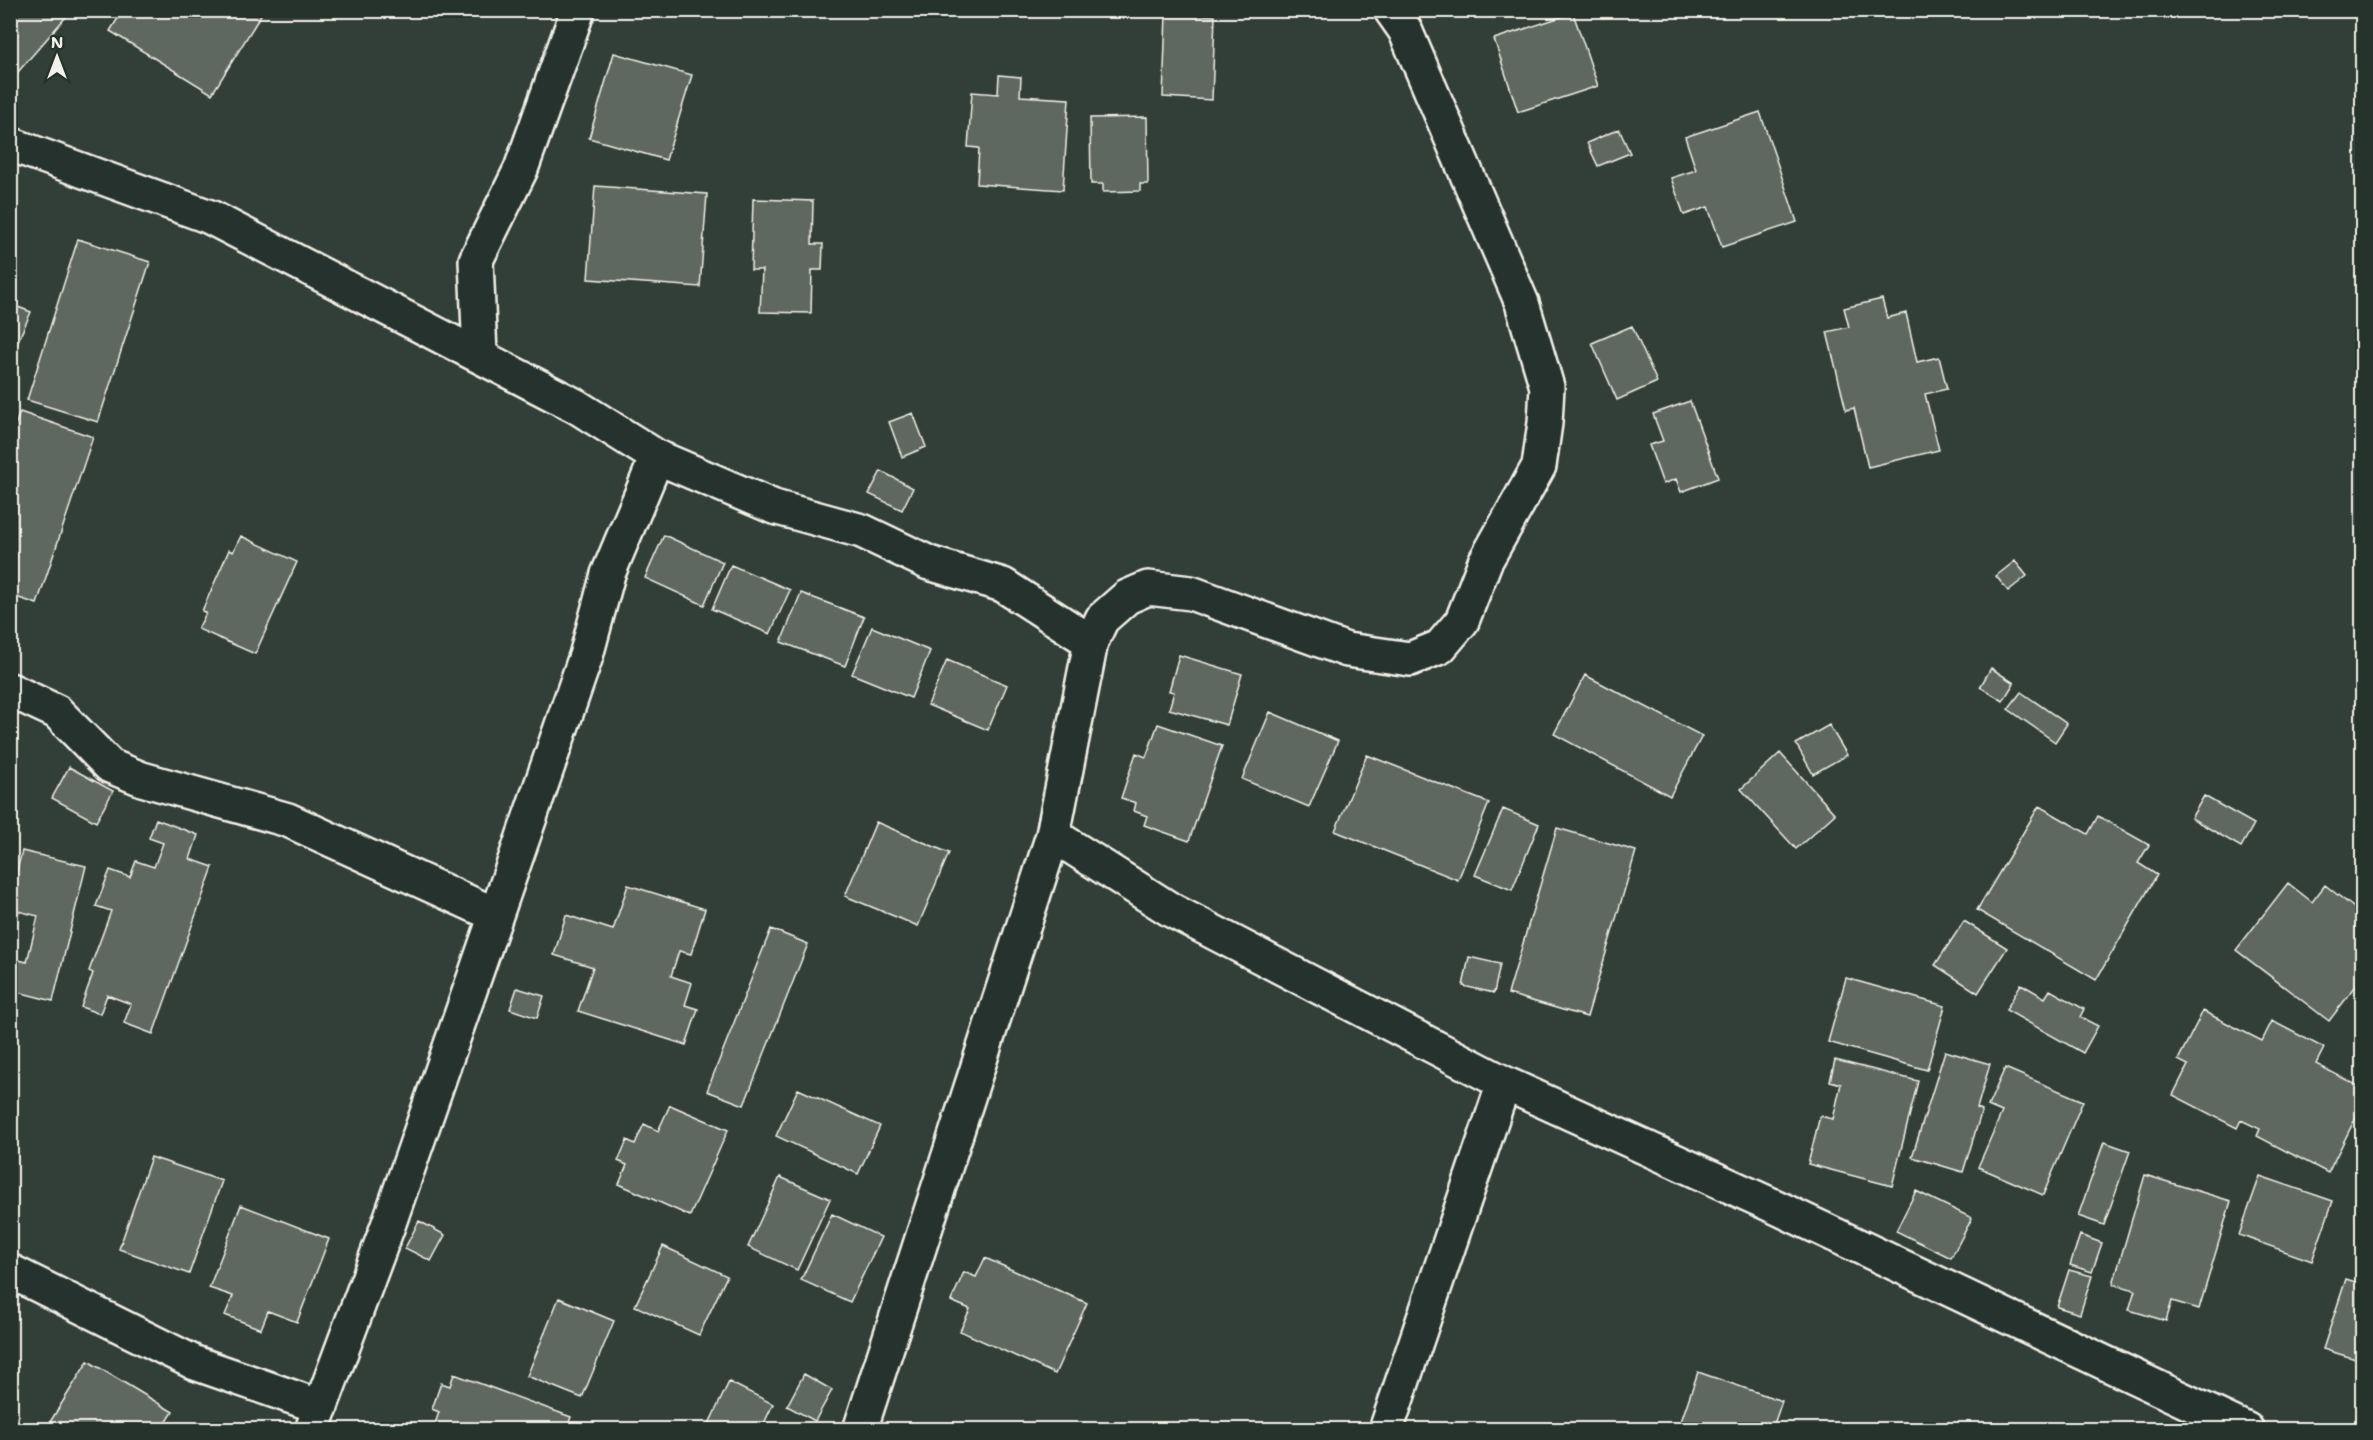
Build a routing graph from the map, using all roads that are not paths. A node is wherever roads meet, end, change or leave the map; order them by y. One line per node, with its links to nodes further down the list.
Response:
1 (578, 10): 4 (street)
2 (1391, 10): 6 (street)
3 (10, 144): 4 (street)
4 (480, 355): 5 (street)
5 (657, 457): 6 (street); 9 (street)
6 (1091, 642): 8 (street)
7 (10, 690): 9 (street)
8 (1053, 835): 10 (street); 13 (street)
9 (496, 915): 12 (street)
10 (1504, 1083): 14 (street); 15 (street)
11 (10, 1271): 12 (street)
12 (316, 1418)
13 (860, 1430)
14 (1386, 1430)
15 (2247, 1430)

